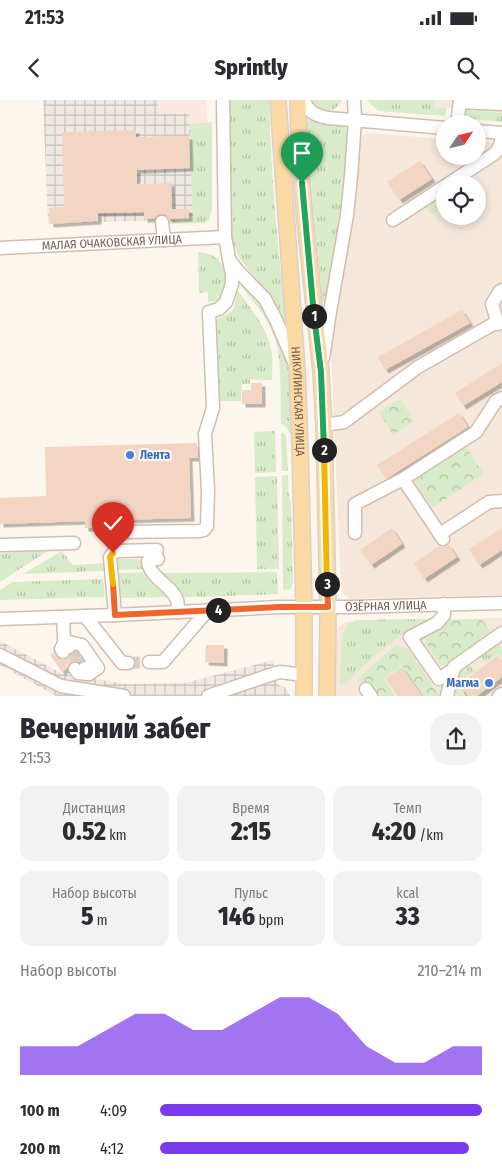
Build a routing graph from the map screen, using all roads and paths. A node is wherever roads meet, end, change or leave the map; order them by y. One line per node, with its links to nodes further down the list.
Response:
1 (223, 100): 17 (street, НИКУЛИНСКАЯ УЛИЦА)
2 (278, 100): 22 (main road)
3 (298, 100): 23 (main road)
4 (304, 100): 9 (street)
5 (354, 100): 9 (street, НИКУЛИНСКАЯ УЛИЦА)
6 (460, 101): 7 (street); 8 (street)
7 (502, 104)
8 (458, 115)
9 (355, 120): 10 (street); 23 (street, НИКУЛИНСКАЯ УЛИЦА)
10 (436, 127)
11 (486, 132): 12 (street)
12 (502, 133): 13 (street)
13 (462, 175)
14 (436, 192): 15 (street)
15 (393, 220)
16 (162, 222): 18 (street)
17 (225, 238): 18 (street, МАЛАЯ ОЧАКОВСКАЯ УЛИЦА); 20 (street, НИКУЛИНСКАЯ УЛИЦА)
18 (164, 240): 19 (street, МАЛАЯ ОЧАКОВСКАЯ УЛИЦА)
19 (0, 248)
20 (229, 259): 22 (street, НИКУЛИНСКАЯ УЛИЦА); 28 (street)
21 (502, 290): 25 (street)
22 (297, 370): 34 (main road, НИКУЛИНСКАЯ УЛИЦА)
23 (321, 372): 25 (main road, НИКУЛИНСКАЯ УЛИЦА)
24 (502, 398): 26 (street)
25 (324, 425): 35 (main road, НИКУЛИНСКАЯ УЛИЦА)
26 (403, 479): 27 (street); 29 (street)
27 (502, 500)
28 (121, 532)
29 (355, 533)
30 (74, 542): 31 (street)
31 (0, 546)
32 (502, 603): 33 (street, ОЗЁРНАЯ УЛИЦА)
33 (444, 604): 35 (street, ОЗЁРНАЯ УЛИЦА); 48 (street)
34 (304, 607): 35 (street, ОЗЁРНАЯ УЛИЦА); 36 (street, ОЗЁРНАЯ УЛИЦА); 44 (main road, НИКУЛИНСКАЯ УЛИЦА)
35 (328, 607): 45 (main road, НИКУЛИНСКАЯ УЛИЦА)
36 (208, 610): 37 (street, ОЗЁРНАЯ УЛИЦА); 46 (street)
37 (178, 612): 38 (street, ОЗЁРНАЯ УЛИЦА); 38 (street)
38 (115, 615): 39 (street, ОЗЁРНАЯ УЛИЦА)
39 (85, 616): 40 (street, ОЗЁРНАЯ УЛИЦА); 47 (street)
40 (63, 617): 41 (street, ОЗЁРНАЯ УЛИЦА); 49 (street)
41 (0, 619)
42 (502, 634): 48 (street)
43 (0, 655): 51 (street)
44 (304, 656): 45 (main road); 50 (main road, НИКУЛИНСКАЯ УЛИЦА)
45 (327, 657): 54 (main road, НИКУЛИНСКАЯ УЛИЦА)
46 (149, 662)
47 (128, 663)
48 (454, 669): 55 (street)
49 (83, 670)
50 (304, 676): 52 (street); 53 (main road, НИКУЛИНСКАЯ УЛИЦА)
51 (124, 696)
52 (208, 696)
53 (304, 696)
54 (326, 696)
55 (447, 696)

